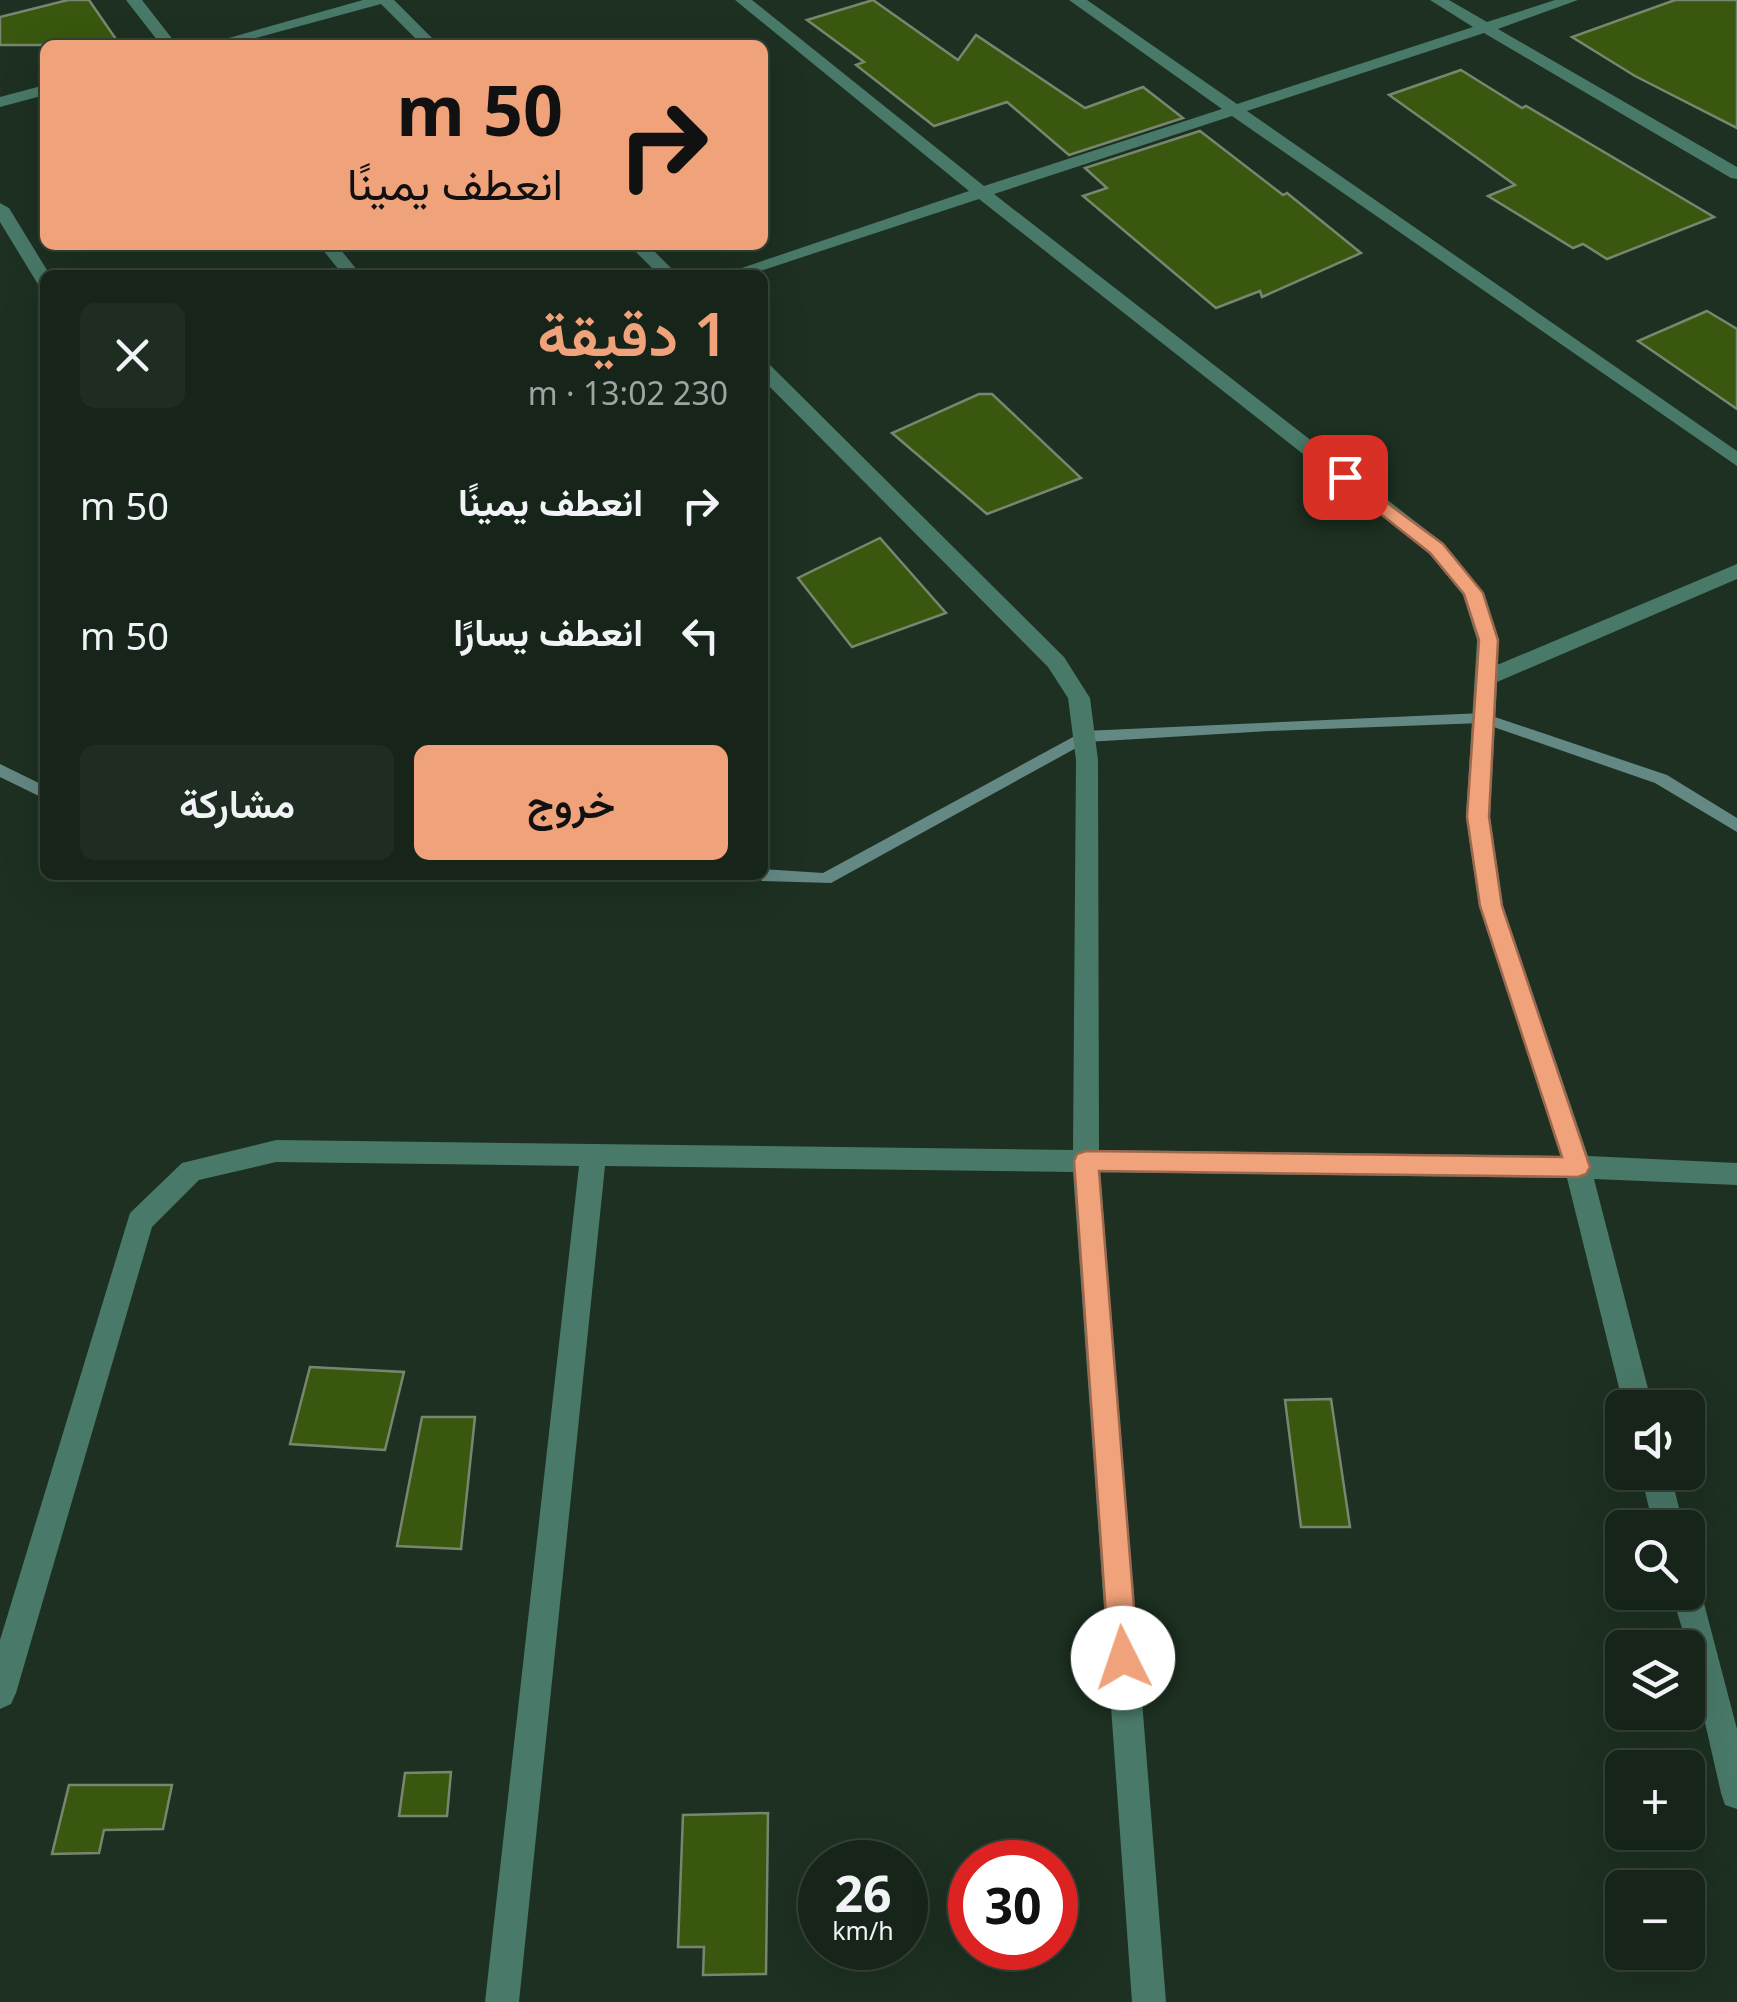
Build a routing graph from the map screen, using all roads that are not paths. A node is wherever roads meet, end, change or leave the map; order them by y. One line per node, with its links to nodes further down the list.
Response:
1 (134, 0): 8 (street)
2 (382, 0): 9 (street); 10 (street)
3 (743, 0): 15 (street)
4 (1077, 0): 13 (street)
5 (1438, 0): 7 (street)
6 (1570, 0): 7 (street)
7 (1484, 28): 13 (street); 14 (street)
8 (165, 40)
9 (231, 40)
10 (426, 40)
11 (40, 91): 12 (street)
12 (0, 102)
13 (1235, 110): 15 (street); 24 (street)
14 (1737, 174)
15 (982, 193): 21 (street); 26 (street)
16 (0, 208): 22 (street)
17 (332, 250): 19 (street)
18 (643, 250): 20 (street)
19 (348, 270)
20 (665, 270)
21 (745, 270)
22 (40, 274)
23 (768, 374): 28 (street)
24 (1737, 460)
25 (1737, 571): 26 (street)
26 (1486, 678): 29 (street)
27 (593, 1155): 28 (street); 33 (street); 35 (street)
28 (1086, 1161): 29 (street); 36 (street)
29 (1578, 1167): 30 (street); 31 (street)
30 (1737, 1174)
31 (1634, 1390)
32 (1691, 1610): 34 (street)
33 (0, 1693)
34 (1737, 1793)
35 (502, 2002)
36 (1149, 2002)

